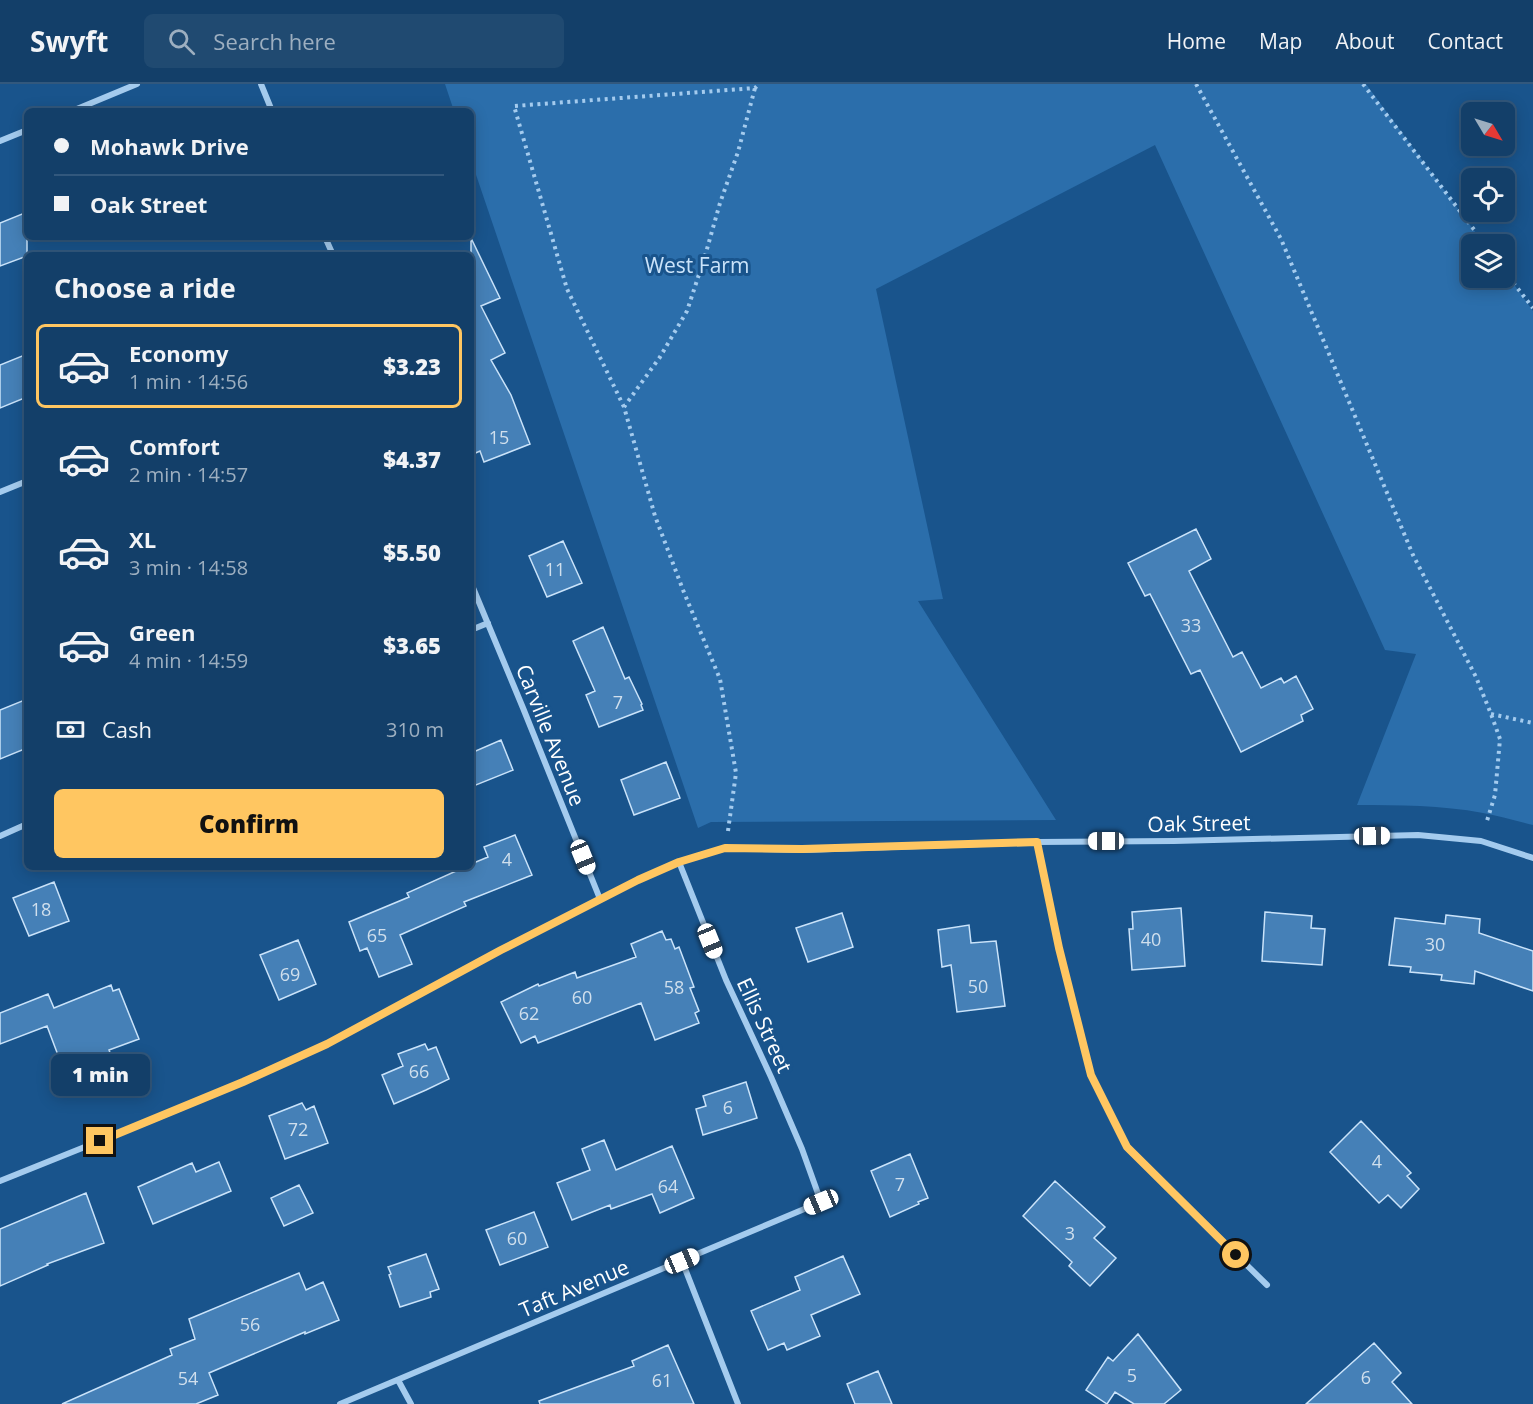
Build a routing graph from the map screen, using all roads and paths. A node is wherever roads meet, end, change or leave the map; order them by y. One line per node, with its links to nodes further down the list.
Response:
1 (137, 84): 6 (street)
2 (261, 84): 7 (street)
3 (1196, 84): 19 (path)
4 (1363, 84): 10 (path)
5 (756, 85): 13 (path); 13 (path)
6 (79, 108)
7 (271, 108)
8 (24, 131): 9 (street)
9 (0, 141)
10 (1477, 234)
11 (1515, 285): 12 (path)
12 (1533, 308)
13 (624, 407): 25 (path)
14 (24, 482): 15 (street)
15 (0, 492)
16 (474, 590): 17 (street, Carville Avenue)
17 (488, 623): 18 (street); 28 (street, Carville Avenue)
18 (474, 629)
19 (1491, 714): 20 (path); 23 (path)
20 (1533, 723)
21 (24, 826): 22 (street)
22 (0, 836)
23 (1481, 841): 24 (street, Oak Street); 26 (street, Oak Street)
24 (1037, 842): 25 (street, Oak Street); 32 (street)
25 (725, 848): 27 (street, Oak Street)
26 (1533, 858)
27 (679, 862): 28 (street, Oak Street); 30 (street, Ellis Street)
28 (600, 899): 29 (street, Oak Street)
29 (0, 1181)
30 (821, 1202): 31 (street, Taft Avenue)
31 (682, 1261): 33 (street, Taft Avenue); 36 (street)
32 (1267, 1285)
33 (398, 1380): 34 (street, Taft Avenue); 35 (street)
34 (340, 1404)
35 (411, 1404)
36 (738, 1404)

